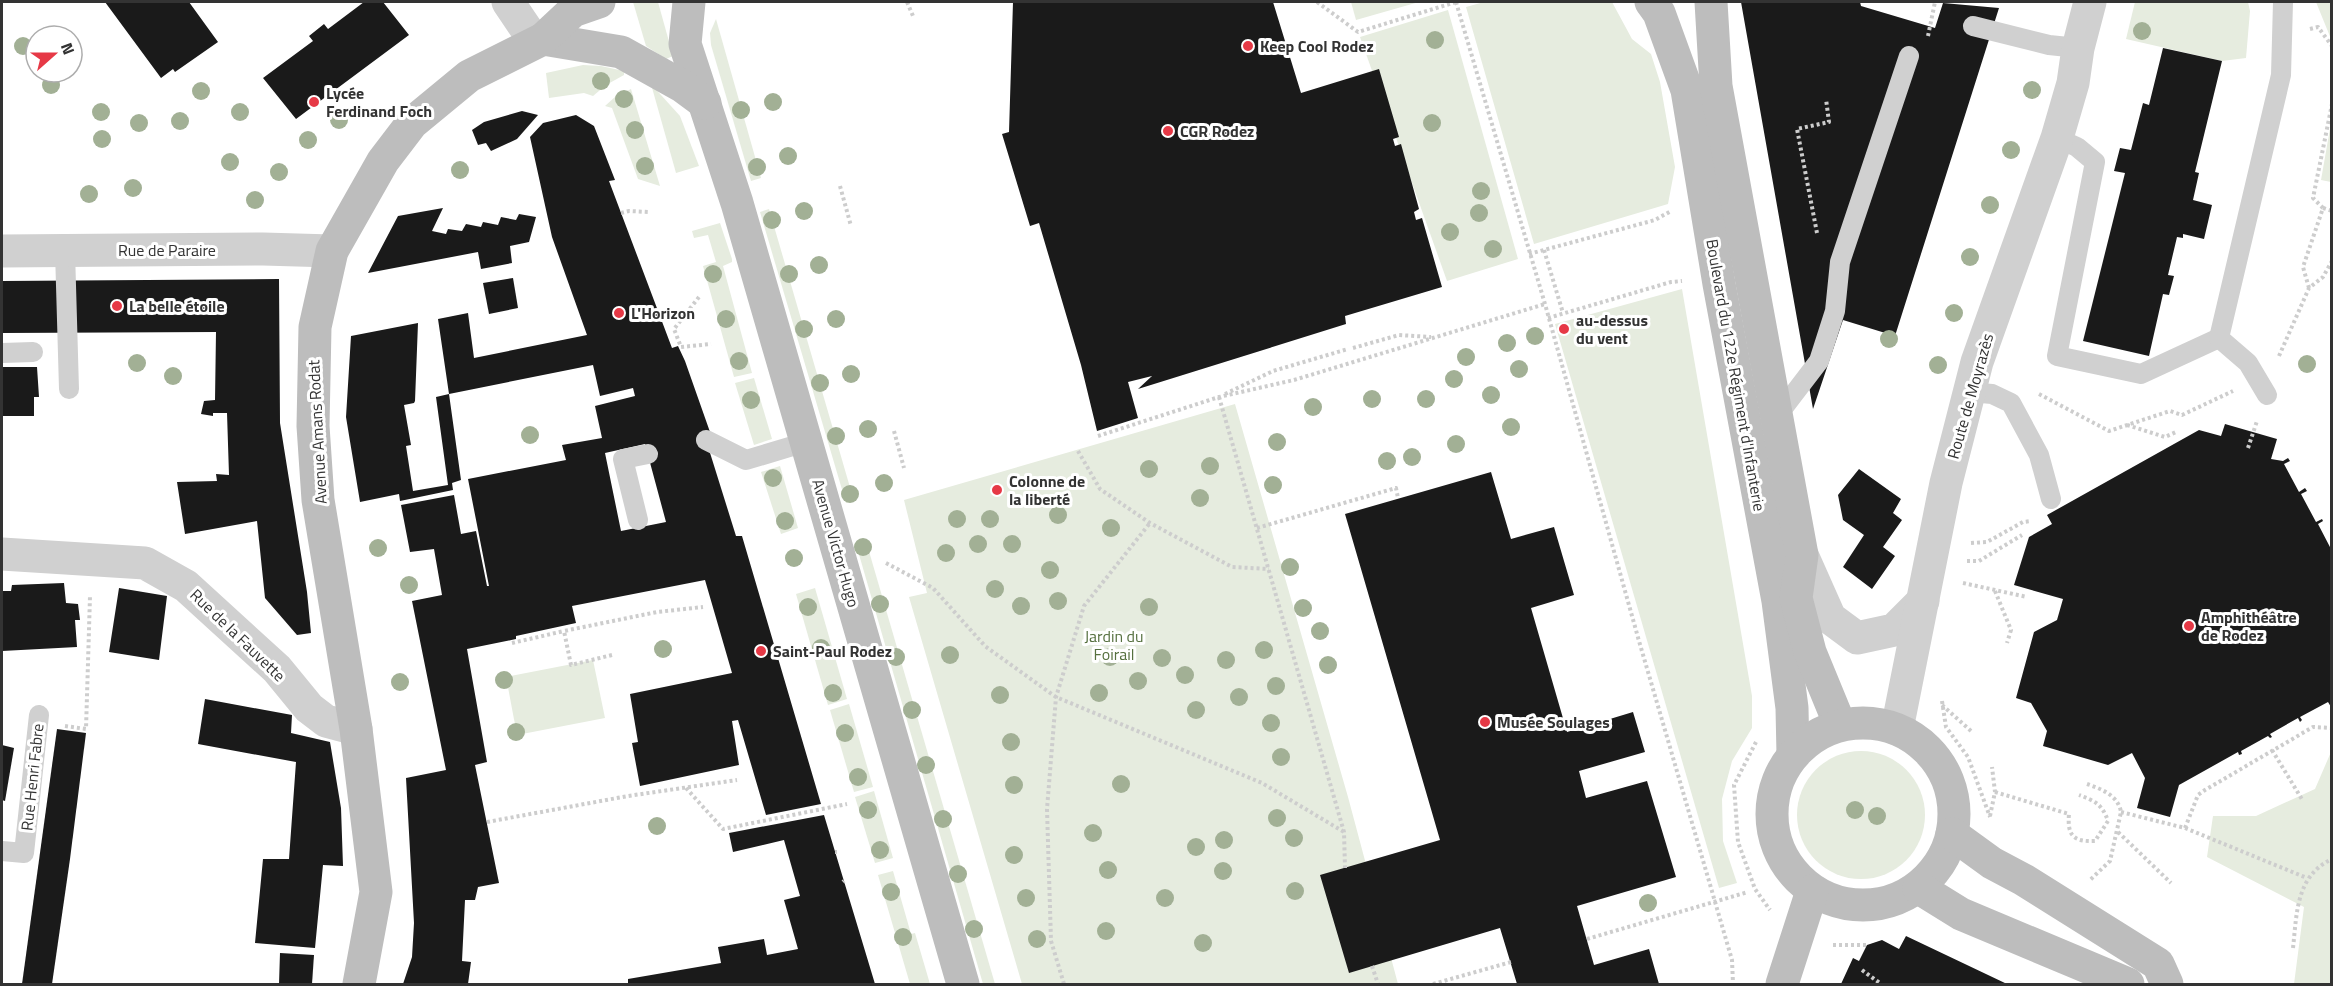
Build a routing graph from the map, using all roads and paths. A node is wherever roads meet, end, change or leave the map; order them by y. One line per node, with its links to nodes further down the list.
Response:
1 (508, 2): 16 (street)
2 (598, 2): 16 (main road, Avenue Amans Rodat)
3 (688, 2): 21 (main road, Avenue Victor Hugo)
4 (907, 2): 13 (path)
5 (1317, 2): 6 (path)
6 (1456, 2): 36 (path)
7 (1652, 2): 96 (main road, Boulevard du 122e Régiment d'Infanterie)
8 (1675, 2): 19 (main road, Boulevard du 122e Régiment d'Infanterie)
9 (1711, 2): 19 (main road, Boulevard du 122e Régiment d'Infanterie)
10 (1935, 2): 14 (path)
11 (2090, 2): 17 (street, Route de Moyrazès)
12 (2283, 2): 45 (lane)
13 (912, 16)
14 (1932, 21)
15 (1973, 26): 17 (lane)
16 (539, 40): 21 (main road); 35 (main road, Avenue Amans Rodat)
17 (2078, 48): 23 (street, Route de Moyrazès)
18 (1909, 56): 54 (lane)
19 (1716, 86): 54 (main road, Boulevard du 122e Régiment d'Infanterie)
20 (1826, 99): 31 (path)
21 (705, 103): 60 (main road, Avenue Victor Hugo)
22 (2331, 104): 26 (path)
23 (2057, 138): 45 (lane); 51 (street, Route de Moyrazès)
24 (840, 186): 30 (path)
25 (1680, 206): 32 (path)
26 (2323, 208): 27 (path); 39 (path)
27 (2331, 211)
28 (648, 212): 29 (path)
29 (621, 213)
30 (851, 226)
31 (1819, 242)
32 (1544, 250): 36 (path); 42 (path)
33 (2, 251): 34 (street, Rue de Paraire)
34 (65, 251): 35 (street, Rue de Paraire); 49 (lane)
35 (332, 251): 91 (main road, Avenue Amans Rodat)
36 (1529, 254): 41 (path)
37 (2331, 261): 39 (path)
38 (1693, 280): 42 (path)
39 (2309, 288): 52 (path)
40 (699, 297): 46 (path)
41 (1545, 304): 43 (path); 44 (path)
42 (1563, 313): 43 (path)
43 (1548, 318): 122 (path)
44 (1435, 338): 53 (path); 53 (path)
45 (2219, 338): 52 (lane)
46 (711, 344)
47 (2, 352): 48 (lane)
48 (33, 352)
49 (69, 389)
50 (2030, 389): 55 (path)
51 (1970, 392): 65 (lane); 81 (street, Route de Moyrazès)
52 (2267, 395): 55 (path)
53 (1218, 397): 58 (path); 69 (path)
54 (1777, 416): 73 (main road, Boulevard du 122e Régiment d'Infanterie)
55 (2126, 425): 57 (path)
56 (894, 431): 63 (path)
57 (2176, 432)
58 (1098, 436)
59 (706, 440): 60 (lane)
60 (806, 442): 134 (main road, Avenue Victor Hugo)
61 (1078, 451): 68 (path)
62 (648, 454): 66 (lane)
63 (904, 468)
64 (1398, 498): 69 (path)
65 (2051, 499)
66 (638, 520)
67 (2023, 522): 71 (path)
68 (1150, 523): 77 (path); 87 (path)
69 (1257, 528): 77 (path)
70 (2022, 535): 75 (path)
71 (1971, 543)
72 (2, 554): 74 (street, Rue de la Fauvette)
73 (1802, 555): 81 (street); 89 (main road, Boulevard du 122e Régiment d'Infanterie)
74 (91, 559): 88 (path); 91 (street, Rue de la Fauvette)
75 (1966, 561)
76 (886, 563): 87 (path)
77 (1269, 569): 110 (path)
78 (1961, 583): 79 (path)
79 (1995, 591): 80 (path); 85 (path)
80 (2027, 597)
81 (1923, 601): 92 (street, Route de Moyrazès)
82 (703, 607): 83 (path)
83 (564, 630): 84 (path); 86 (path)
84 (512, 643)
85 (2007, 643)
86 (612, 655)
87 (1056, 697): 110 (path); 135 (path)
88 (38, 725): 112 (lane, Rue Henri Fabre)
89 (1840, 725): 92 (main road); 96 (main road)
90 (2331, 728): 95 (path)
91 (356, 729): 133 (main road, Avenue Amans Rodat)
92 (1897, 729): 111 (main road)
93 (1971, 731): 106 (path)
94 (1761, 732): 123 (path)
95 (2272, 750): 103 (path); 108 (path)
96 (1792, 756): 120 (main road)
97 (1992, 767): 101 (path)
98 (737, 780): 100 (path)
99 (2086, 784): 105 (path)
100 (685, 788): 104 (path); 107 (path)
101 (1995, 792): 102 (path); 106 (path)
102 (2079, 795)
103 (2303, 801)
104 (847, 804)
105 (2121, 812): 108 (path); 109 (path)
106 (1990, 816): 114 (path)
107 (487, 822)
108 (2185, 828): 117 (path)
109 (2117, 831): 116 (path); 118 (path)
110 (1344, 832): 115 (path)
111 (1953, 834): 114 (main road); 119 (main road)
112 (2, 851)
113 (2331, 859): 117 (path)
114 (1992, 864): 127 (main road)
115 (1345, 868)
116 (2085, 875)
117 (2307, 878): 128 (path)
118 (2171, 883)
119 (1919, 888): 120 (main road); 131 (main road)
120 (1812, 891): 139 (main road)
121 (1748, 892): 122 (path)
122 (1715, 902): 124 (path); 138 (path)
123 (1772, 912)
124 (1587, 939)
125 (1829, 945): 126 (path)
126 (1868, 945)
127 (2128, 945): 131 (main road); 142 (main road)
128 (2292, 948)
129 (1511, 962): 137 (path)
130 (1372, 966): 136 (path)
131 (2092, 969): 141 (main road)
132 (1862, 970): 140 (path)
133 (359, 984)
134 (963, 984)
135 (1064, 984)
136 (1378, 984)
137 (1432, 984)
138 (1733, 984)
139 (1782, 984)
140 (1881, 984)
141 (2128, 984)
142 (2167, 984)

